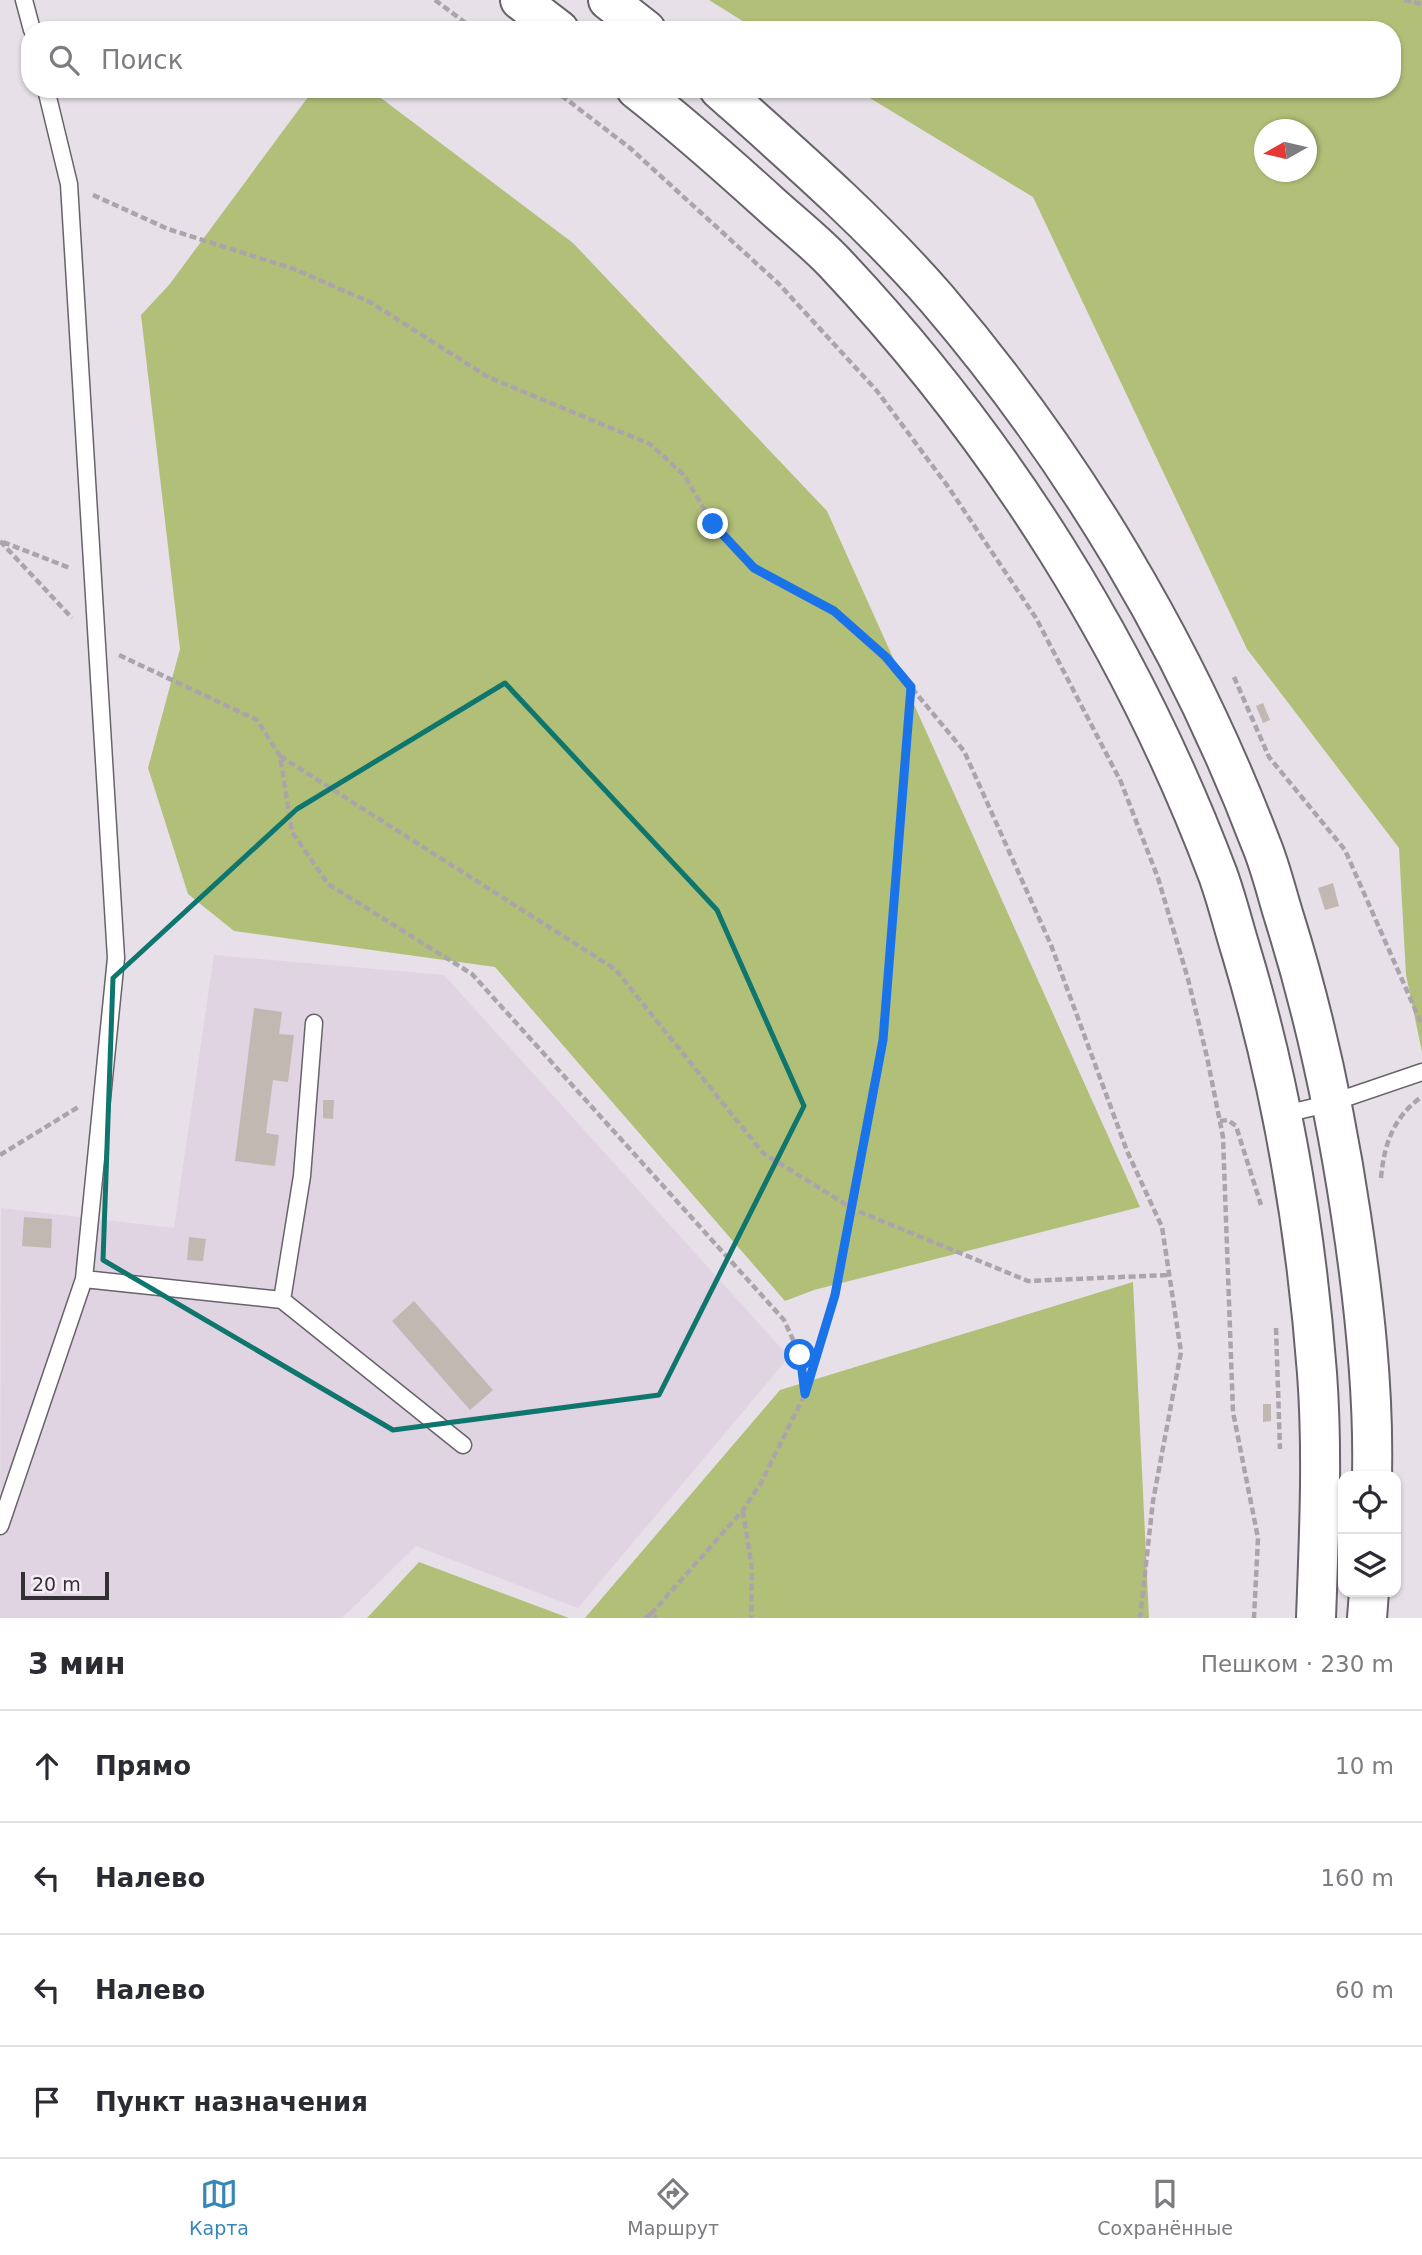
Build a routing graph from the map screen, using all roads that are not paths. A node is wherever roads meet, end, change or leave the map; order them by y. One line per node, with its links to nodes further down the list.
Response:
1 (24, 0): 4 (lane)
2 (520, 0): 5 (main road)
3 (608, 0): 6 (main road)
4 (30, 21)
5 (547, 21)
6 (635, 21)
7 (48, 98): 14 (lane)
8 (648, 98): 13 (main road)
9 (729, 98): 12 (main road)
10 (314, 1023): 15 (lane)
11 (1422, 1072): 12 (lane)
12 (1331, 1103): 13 (lane); 17 (main road)
13 (1281, 1115): 20 (main road)
14 (84, 1279): 15 (lane); 18 (lane)
15 (282, 1300): 16 (lane)
16 (463, 1445)
17 (1372, 1471)
18 (0, 1526)
19 (1369, 1597): 21 (main road)
20 (1316, 1618)
21 (1367, 1618)

